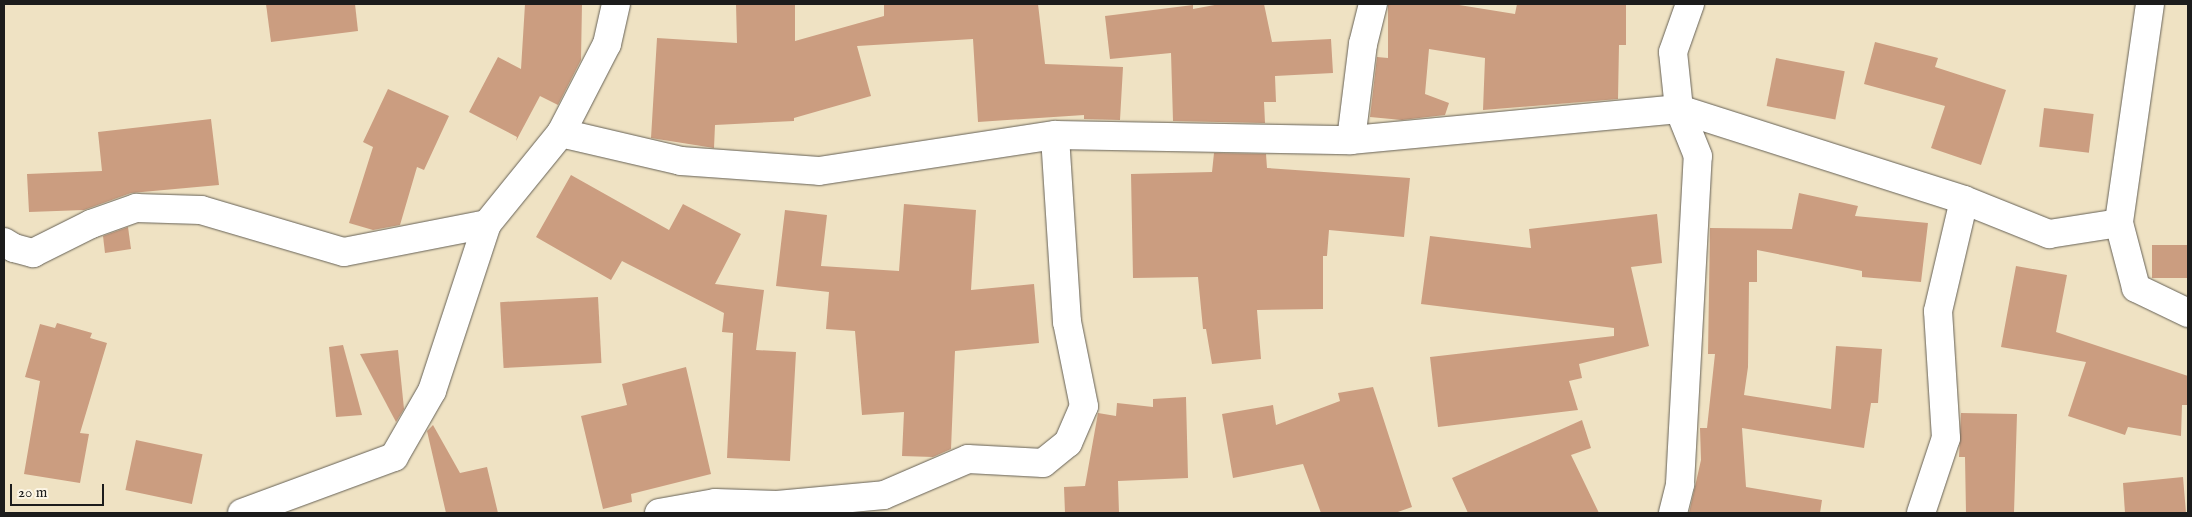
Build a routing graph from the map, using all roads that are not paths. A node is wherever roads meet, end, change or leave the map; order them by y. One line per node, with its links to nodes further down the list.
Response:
1 (616, 4): 6 (street)
2 (1373, 4): 8 (street)
3 (1690, 4): 5 (street)
4 (2150, 4): 10 (street)
5 (1679, 109): 8 (street); 9 (street); 17 (street)
6 (561, 133): 7 (street); 11 (street)
7 (1055, 135): 8 (street); 14 (street)
8 (1351, 140)
9 (1964, 200): 10 (street); 18 (street)
10 (2119, 223): 13 (street)
11 (487, 224): 12 (street); 15 (street)
12 (4, 242)
13 (2188, 313)
14 (828, 507): 16 (street)
15 (242, 513)
16 (659, 513)
17 (1673, 513)
18 (1921, 513)

